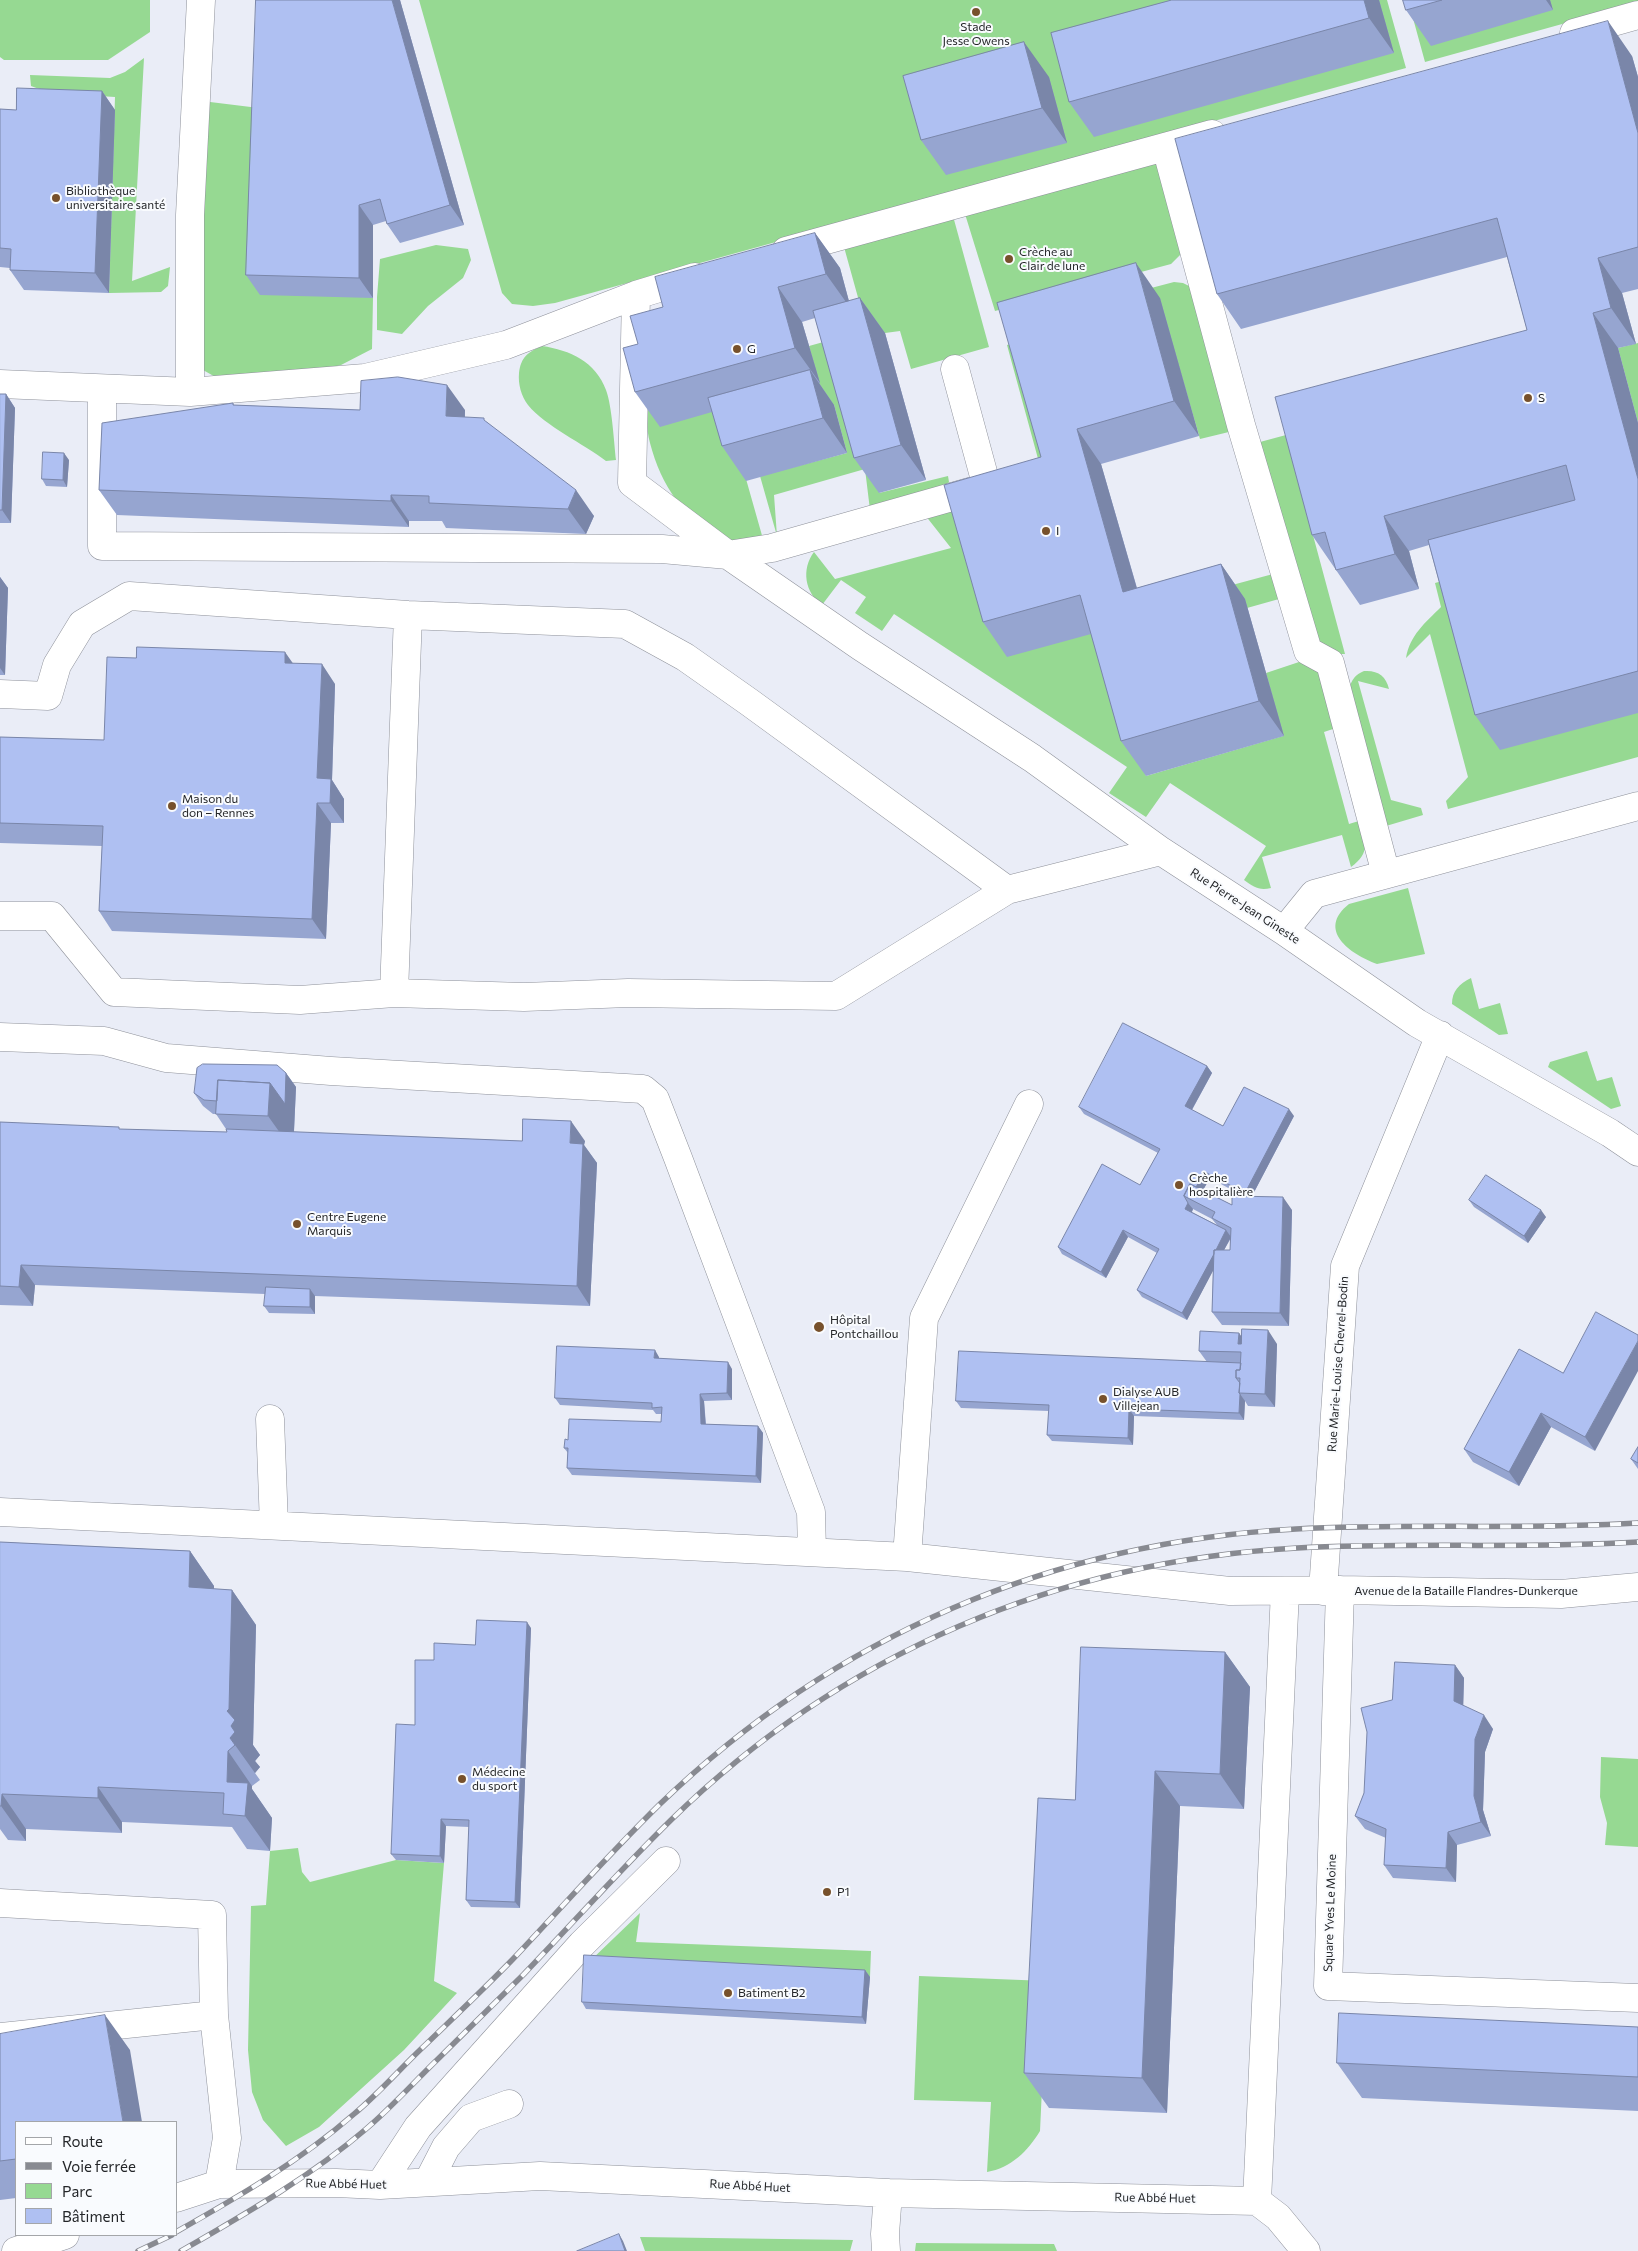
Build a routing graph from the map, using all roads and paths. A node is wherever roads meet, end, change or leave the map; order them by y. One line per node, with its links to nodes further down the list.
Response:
1 (202, 0): 12 (street)
2 (1638, 15): 3 (street)
3 (1554, 38)
4 (1240, 126): 5 (street)
5 (1166, 147): 6 (street); 18 (street)
6 (767, 257)
7 (720, 270): 8 (street)
8 (636, 294): 12 (street); 13 (street, Rue Pierre-Jean Gineste)
9 (955, 369): 13 (street)
10 (0, 384): 11 (street)
11 (102, 389): 12 (street); 13 (street)
12 (190, 392)
13 (728, 555): 17 (street, Rue Pierre-Jean Gineste)
14 (408, 615): 15 (street); 19 (street); 22 (street)
15 (0, 694)
16 (1638, 806): 18 (street)
17 (1161, 851): 19 (street); 21 (street, Rue Pierre-Jean Gineste)
18 (1386, 874): 21 (street)
19 (1007, 890): 22 (street)
20 (0, 916): 22 (street)
21 (1284, 931): 23 (street, Rue Pierre-Jean Gineste)
22 (394, 993)
23 (1440, 1035): 26 (street, Rue Pierre-Jean Gineste); 34 (street, Rue Marie-Louise Chevrel-Bodin)
24 (0, 1037): 30 (street)
25 (1029, 1104): 31 (street)
26 (1638, 1152)
27 (270, 1419): 29 (street)
28 (0, 1512): 29 (street, Avenue de la Bataille Flandres-Dunkerque)
29 (274, 1525): 30 (street, Avenue de la Bataille Flandres-Dunkerque)
30 (812, 1551): 31 (street, Avenue de la Bataille Flandres-Dunkerque)
31 (907, 1557): 33 (street, Avenue de la Bataille Flandres-Dunkerque)
32 (1638, 1587): 34 (street, Avenue de la Bataille Flandres-Dunkerque)
33 (1285, 1591): 34 (street, Avenue de la Bataille Flandres-Dunkerque); 46 (street)
34 (1332, 1591): 37 (street, Square Yves Le Moine)
35 (666, 1861): 43 (street)
36 (0, 1903): 38 (street)
37 (1638, 1998)
38 (214, 2015): 39 (street); 42 (street)
39 (0, 2037)
40 (510, 2104): 41 (street)
41 (428, 2182): 43 (street, Rue Abbé Huet); 44 (street, Rue Abbé Huet)
42 (219, 2184): 43 (street, Rue Abbé Huet); 45 (street, Rue Abbé Huet)
43 (380, 2185)
44 (888, 2192): 46 (street, Rue Abbé Huet); 49 (street)
45 (178, 2197)
46 (1257, 2201): 50 (street)
47 (62, 2236): 48 (street)
48 (16, 2251)
49 (886, 2251)
50 (1306, 2251)

